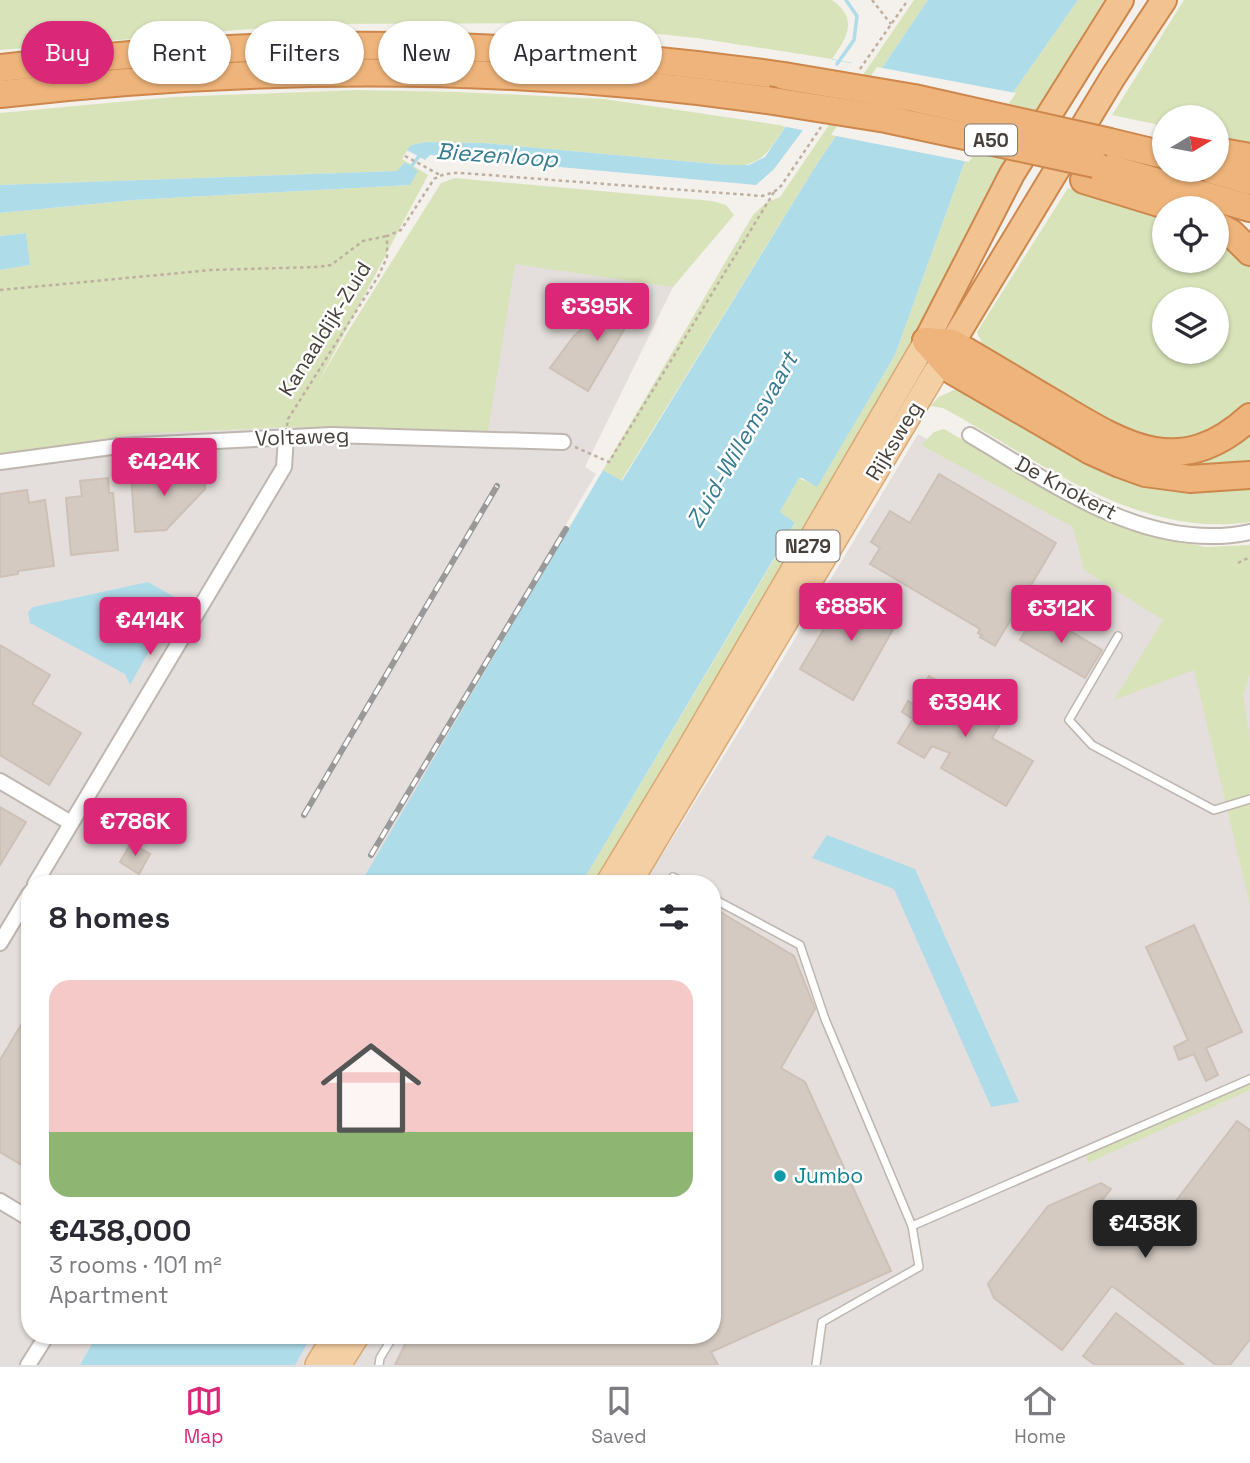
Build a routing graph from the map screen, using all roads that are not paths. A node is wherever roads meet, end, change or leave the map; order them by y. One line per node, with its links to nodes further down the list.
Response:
1 (1121, 0): 17 (highway, Rijksweg / N279)
2 (1164, 0): 17 (highway, Rijksweg / N279)
3 (0, 68): 5 (highway, A50, bridge)
4 (0, 94): 10 (highway, A50, bridge)
5 (1115, 134): 6 (highway, A50); 7 (highway, A50)
6 (1152, 136)
7 (1152, 151)
8 (1229, 153): 9 (highway)
9 (1250, 157)
10 (1089, 172): 13 (highway, A50); 14 (highway, A50)
11 (1229, 175): 12 (highway)
12 (1250, 181)
13 (1152, 198)
14 (1250, 208)
15 (1229, 232): 16 (highway)
16 (1250, 251)
17 (940, 348): 18 (highway); 23 (highway); 30 (main road, Rijksweg / N279); 31 (main road, Rijksweg / N279)
18 (1250, 417)
19 (970, 435): 24 (street, De Knokert)
20 (286, 437): 21 (street, Voltaweg); 22 (street, Voltaweg); 28 (street)
21 (563, 442)
22 (0, 462)
23 (1250, 475)
24 (1250, 532)
25 (1118, 636): 27 (lane)
26 (0, 781): 28 (street)
27 (1250, 799)
28 (71, 823): 29 (street)
29 (40, 875)
30 (612, 875)
31 (634, 875)
32 (721, 903): 38 (lane)
33 (21, 908): 34 (street)
34 (0, 943)
35 (1250, 1079): 38 (lane)
36 (0, 1201): 37 (street)
37 (21, 1214)
38 (912, 1226): 47 (lane)
39 (42, 1344): 43 (street)
40 (330, 1344): 44 (main road)
41 (352, 1344): 45 (main road)
42 (389, 1344): 46 (lane)
43 (29, 1365)
44 (317, 1365)
45 (339, 1365)
46 (379, 1365)
47 (816, 1365)

